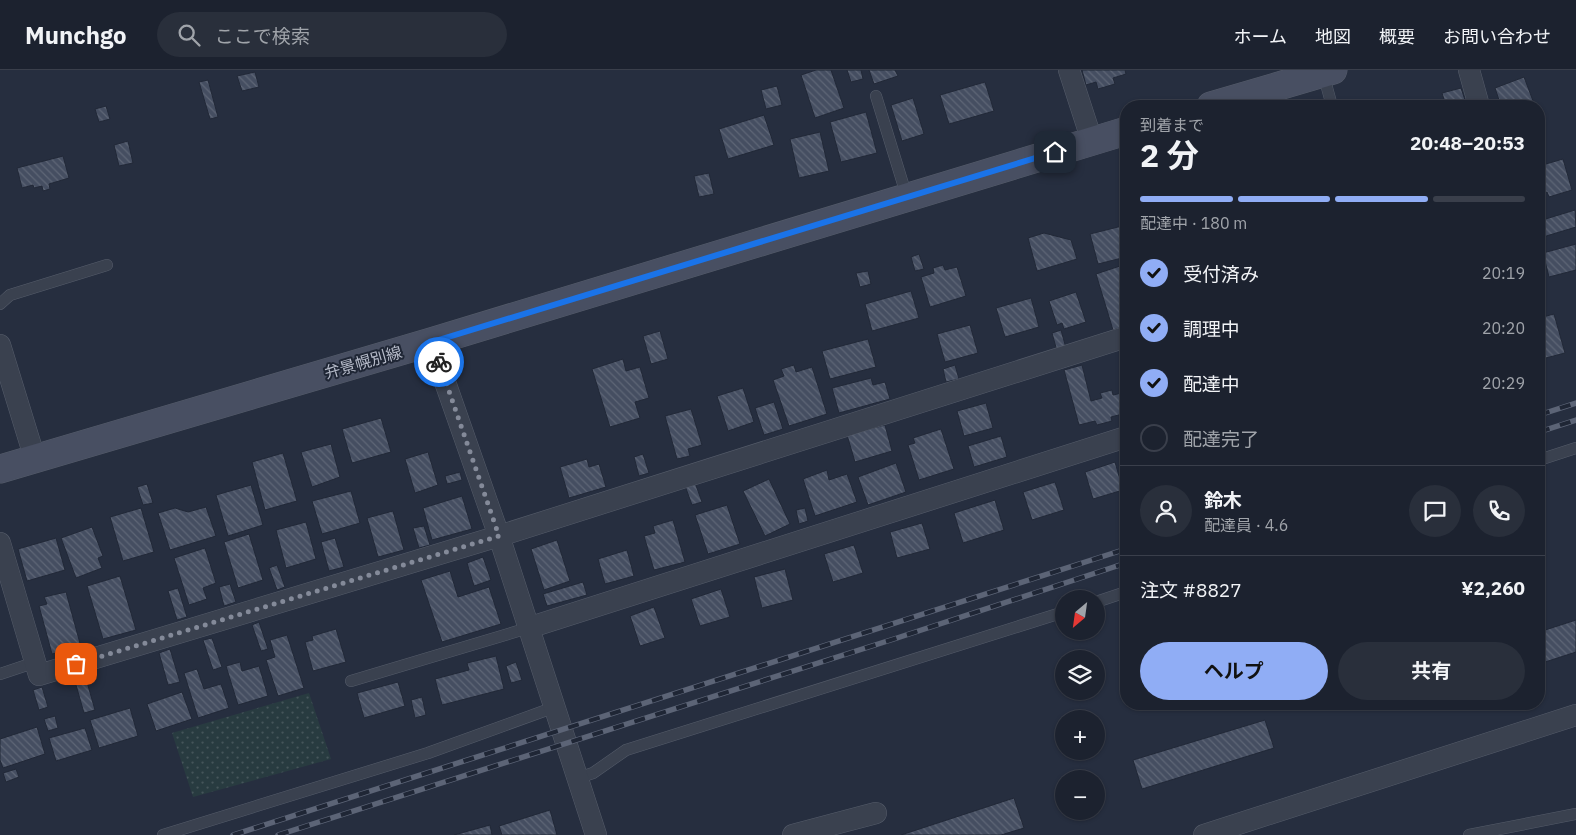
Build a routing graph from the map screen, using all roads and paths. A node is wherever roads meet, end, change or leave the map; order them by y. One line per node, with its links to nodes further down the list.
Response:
1 (1069, 70): 9 (street)
2 (1469, 70): 7 (street)
3 (1320, 72): 5 (main road); 6 (lane)
4 (876, 96): 10 (lane)
5 (1253, 100)
6 (1330, 100)
7 (1477, 100)
8 (1120, 133): 9 (main road, 弁景幌別線)
9 (1092, 141): 10 (main road, 弁景幌別線)
10 (907, 197): 14 (main road, 弁景幌別線)
11 (107, 265): 12 (lane)
12 (0, 304)
13 (1120, 339): 21 (street)
14 (432, 342): 19 (main road, 弁景幌別線); 21 (street)
15 (0, 345): 19 (street)
16 (1120, 438): 26 (street)
17 (1576, 448): 18 (lane)
18 (1545, 458)
19 (35, 459): 20 (main road, 弁景幌別線)
20 (0, 469)
21 (499, 536): 26 (street); 27 (street)
22 (0, 543): 27 (street)
23 (1120, 594): 24 (lane)
24 (1105, 599)
25 (1055, 615): 32 (lane)
26 (528, 628): 29 (lane); 30 (street)
27 (36, 662): 28 (lane)
28 (0, 674)
29 (351, 682)
30 (555, 707): 32 (street); 35 (lane)
31 (1576, 716): 38 (street)
32 (578, 778): 36 (street)
33 (876, 812): 37 (street)
34 (1576, 814): 39 (lane)
35 (163, 835)
36 (596, 835)
37 (793, 835)
38 (1204, 835)
39 (1469, 835)

